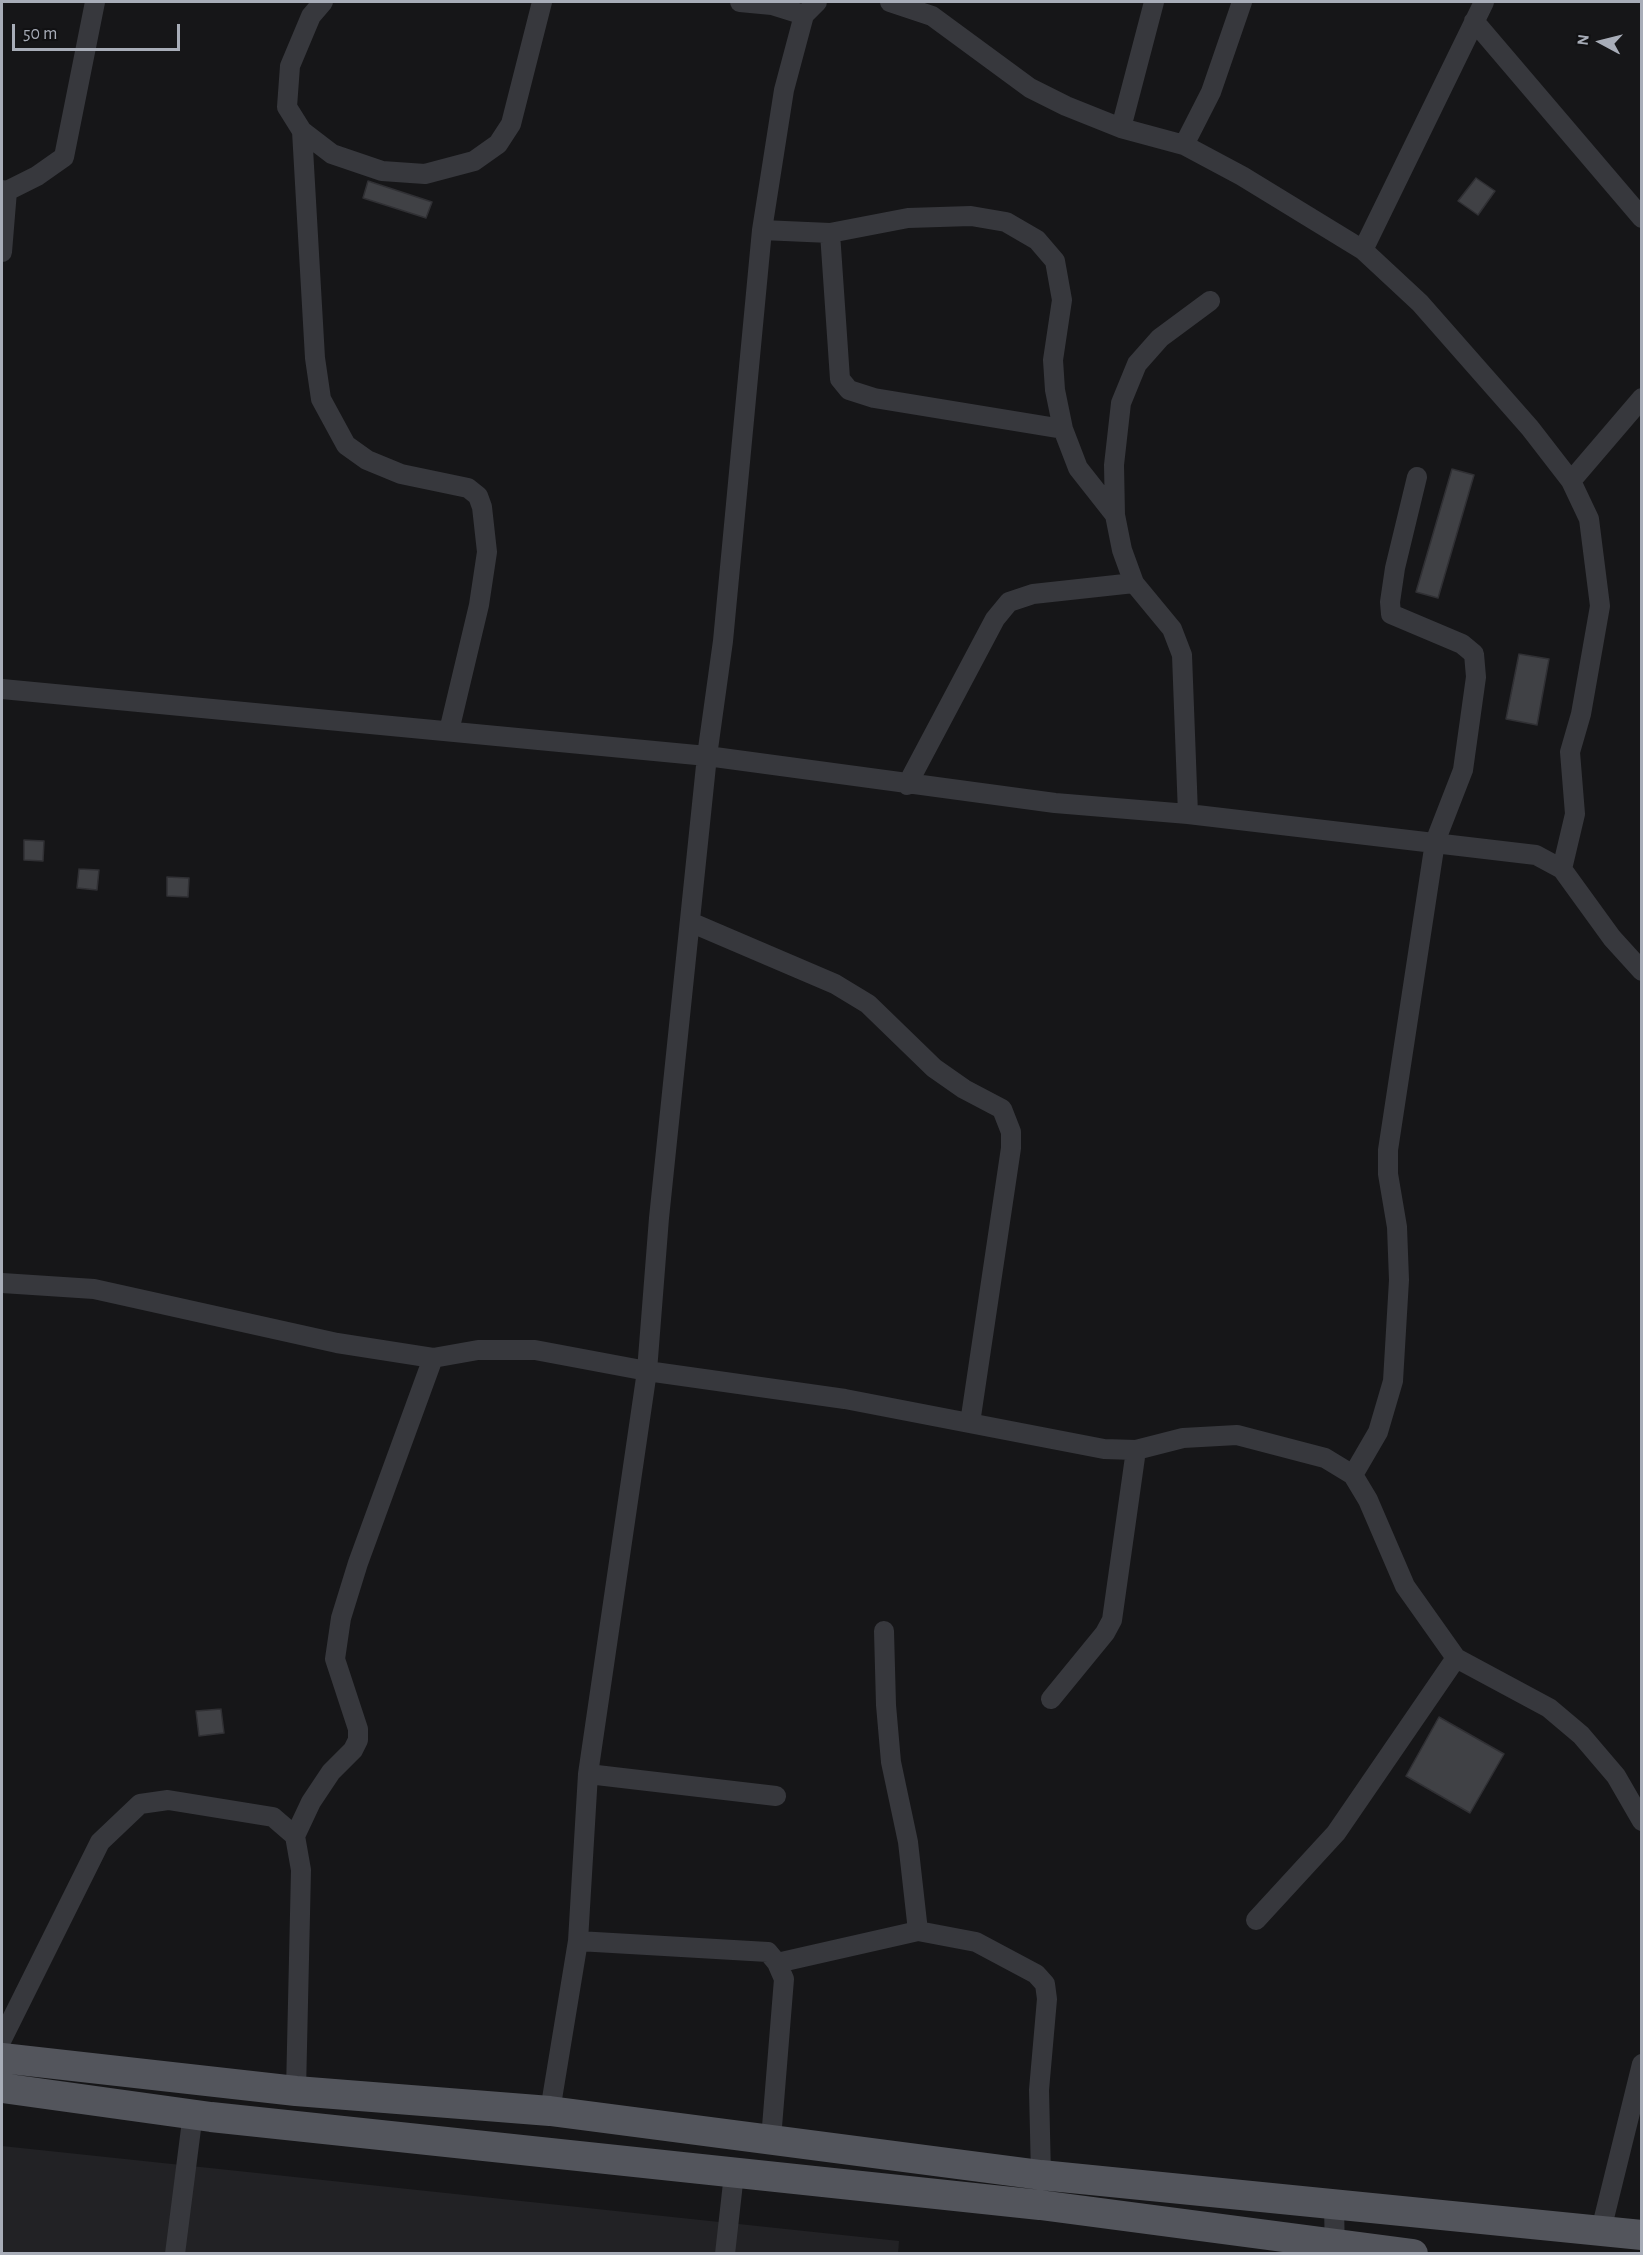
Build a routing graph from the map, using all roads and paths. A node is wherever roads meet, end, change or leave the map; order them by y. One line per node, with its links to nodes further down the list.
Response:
1 (95, 2): 14 (street)
2 (323, 2): 12 (street)
3 (542, 2): 12 (street)
4 (740, 2): 9 (street)
5 (890, 2): 11 (street)
6 (1154, 2): 11 (street)
7 (1242, 2): 13 (street)
8 (1484, 2): 10 (street)
9 (810, 8): 16 (street)
10 (1474, 21): 15 (street); 18 (street)
11 (1120, 128): 13 (street)
12 (302, 130): 28 (street)
13 (1184, 145): 18 (street)
14 (4, 191): 19 (street)
15 (1641, 218)
16 (762, 230): 17 (street); 29 (street)
17 (830, 233): 22 (street); 22 (street)
18 (1363, 250): 24 (street)
19 (2, 252)
20 (1210, 301): 25 (street)
21 (1641, 398): 24 (street)
22 (1063, 429): 25 (street)
23 (1417, 477): 32 (street)
24 (1571, 481): 33 (street)
25 (1115, 515): 26 (street)
26 (1134, 583): 30 (street); 31 (street)
27 (2, 688): 28 (street)
28 (449, 731): 29 (street)
29 (707, 756): 30 (street); 34 (street)
30 (908, 785): 31 (street)
31 (1188, 814): 32 (street)
32 (1435, 842): 33 (street); 41 (street)
33 (1562, 869): 35 (street)
34 (690, 922): 38 (street); 39 (street)
35 (1641, 971)
36 (2, 1283): 37 (street)
37 (433, 1358): 38 (street); 48 (street)
38 (647, 1371): 39 (street); 45 (street)
39 (970, 1423): 40 (street)
40 (1136, 1450): 41 (street); 44 (street)
41 (1353, 1476): 43 (street)
42 (884, 1631): 50 (street)
43 (1456, 1658): 47 (street); 49 (street)
44 (1051, 1699)
45 (588, 1774): 46 (street); 51 (street)
46 (776, 1796)
47 (1641, 1821)
48 (295, 1836): 53 (street); 58 (street)
49 (1256, 1920)
50 (918, 1930): 52 (street); 63 (street)
51 (578, 1941): 52 (street); 59 (street)
52 (777, 1963): 61 (street)
53 (2, 2039)
54 (2, 2058): 56 (main road)
55 (1641, 2064): 66 (street)
56 (198, 2080): 58 (main road); 60 (main road)
57 (2, 2088): 60 (main road)
58 (296, 2091): 59 (main road)
59 (550, 2111): 61 (main road)
60 (193, 2113): 62 (main road); 69 (street)
61 (771, 2139): 63 (main road)
62 (734, 2174): 65 (main road); 70 (street)
63 (1041, 2175): 64 (main road)
64 (1334, 2206): 66 (main road); 68 (street)
65 (1189, 2225): 68 (main road); 71 (main road)
66 (1601, 2230): 67 (main road)
67 (1641, 2235)
68 (1335, 2249): 72 (main road)
69 (175, 2253)
70 (725, 2253)
71 (1243, 2253)
72 (1413, 2253)

